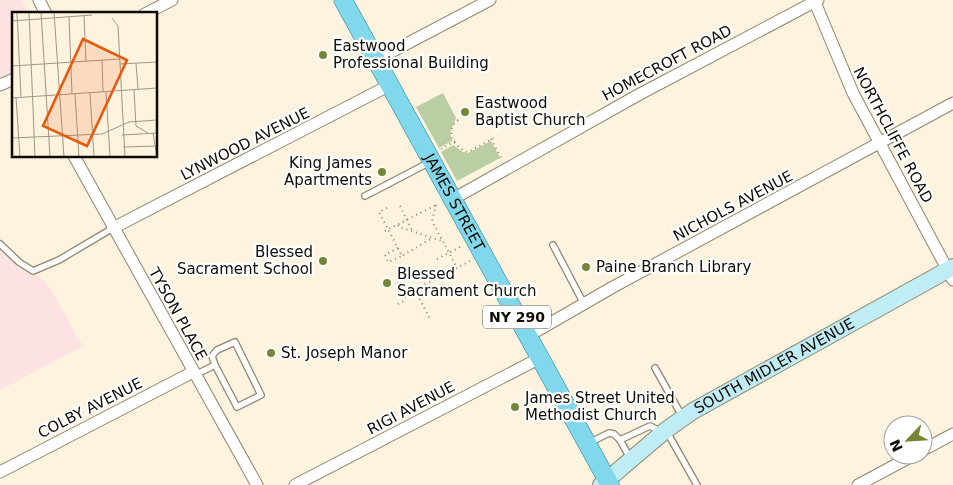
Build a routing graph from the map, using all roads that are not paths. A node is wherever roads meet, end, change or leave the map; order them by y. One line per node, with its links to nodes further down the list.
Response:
1 (38, 0): 6 (street)
2 (172, 0): 7 (street)
3 (343, 0): 8 (main road, JAMES STREET / NY 290)
4 (490, 0): 8 (street)
5 (815, 1): 13 (street, NORTHCLIFFE ROAD); 17 (street, HOMECROFT ROAD)
6 (45, 12)
7 (149, 12)
8 (376, 60): 11 (main road, JAMES STREET / NY 290)
9 (12, 80): 10 (street)
10 (0, 85)
11 (390, 85): 14 (main road, JAMES STREET / NY 290); 18 (street, LYNWOOD AVENUE)
12 (953, 103): 13 (street, NICHOLS AVENUE)
13 (879, 144): 21 (street, NORTHCLIFFE ROAD); 22 (street, NICHOLS AVENUE)
14 (436, 155): 16 (lane); 17 (main road, JAMES STREET / NY 290)
15 (75, 158): 18 (street, TYSON PLACE)
16 (365, 196)
17 (443, 202): 23 (main road, JAMES STREET / NY 290)
18 (113, 228): 19 (lane); 27 (street, TYSON PLACE)
19 (0, 244)
20 (553, 245): 22 (lane)
21 (951, 273): 28 (main road, SOUTH MIDLER AVENUE)
22 (584, 304): 23 (street, NICHOLS AVENUE)
23 (528, 336): 24 (main road, JAMES STREET / NY 290)
24 (540, 358): 32 (main road, JAMES STREET / NY 290); 39 (street, RIGI AVENUE)
25 (215, 365): 25 (lane); 27 (lane)
26 (655, 368): 28 (lane)
27 (194, 373): 36 (street, COLBY AVENUE); 38 (street, TYSON PLACE)
28 (683, 418): 29 (main road, SOUTH MIDLER AVENUE)
29 (662, 432): 31 (lane); 34 (main road, SOUTH MIDLER AVENUE); 40 (lane)
30 (953, 434): 33 (street)
31 (620, 440): 32 (lane); 34 (lane)
32 (588, 444): 37 (main road, JAMES STREET / NY 290)
33 (933, 445)
34 (631, 460): 37 (main road, SOUTH MIDLER AVENUE)
35 (895, 465): 41 (street)
36 (0, 472)
37 (606, 484)
38 (256, 485)
39 (295, 485)
40 (696, 485)
41 (858, 485)

